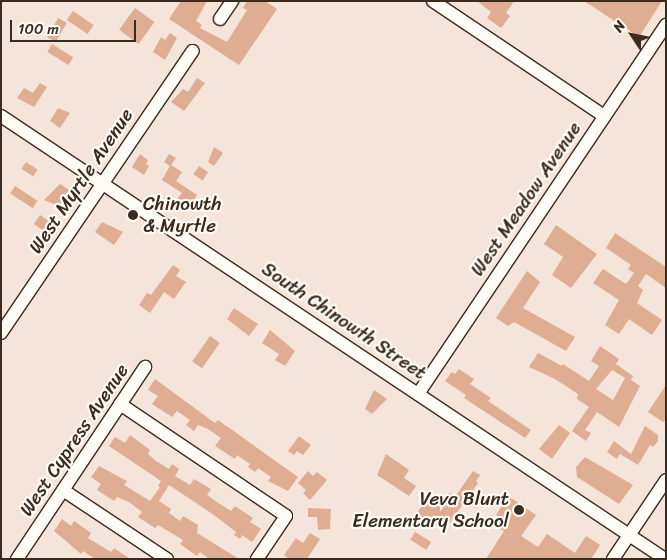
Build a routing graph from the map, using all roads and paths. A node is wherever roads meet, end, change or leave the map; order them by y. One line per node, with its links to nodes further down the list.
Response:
1 (232, 1): 3 (street)
2 (433, 1): 7 (street)
3 (220, 19)
4 (666, 26): 7 (street, West Meadow Avenue)
5 (193, 51): 8 (street, West Myrtle Avenue)
6 (1, 116): 8 (street, South Chinowth Street)
7 (604, 116): 11 (street, West Meadow Avenue)
8 (102, 181): 9 (street, West Myrtle Avenue); 11 (street, South Chinowth Street)
9 (1, 333)
10 (145, 367): 12 (street, West Cypress Avenue)
11 (418, 394): 15 (street, South Chinowth Street)
12 (120, 404): 14 (street, West Cypress Avenue); 18 (street)
13 (666, 480): 15 (street)
14 (64, 490): 16 (street, West Cypress Avenue); 17 (street)
15 (629, 535): 19 (street); 20 (street, South Chinowth Street)
16 (17, 559)
17 (167, 559)
18 (257, 559)
19 (613, 559)
20 (665, 559)

